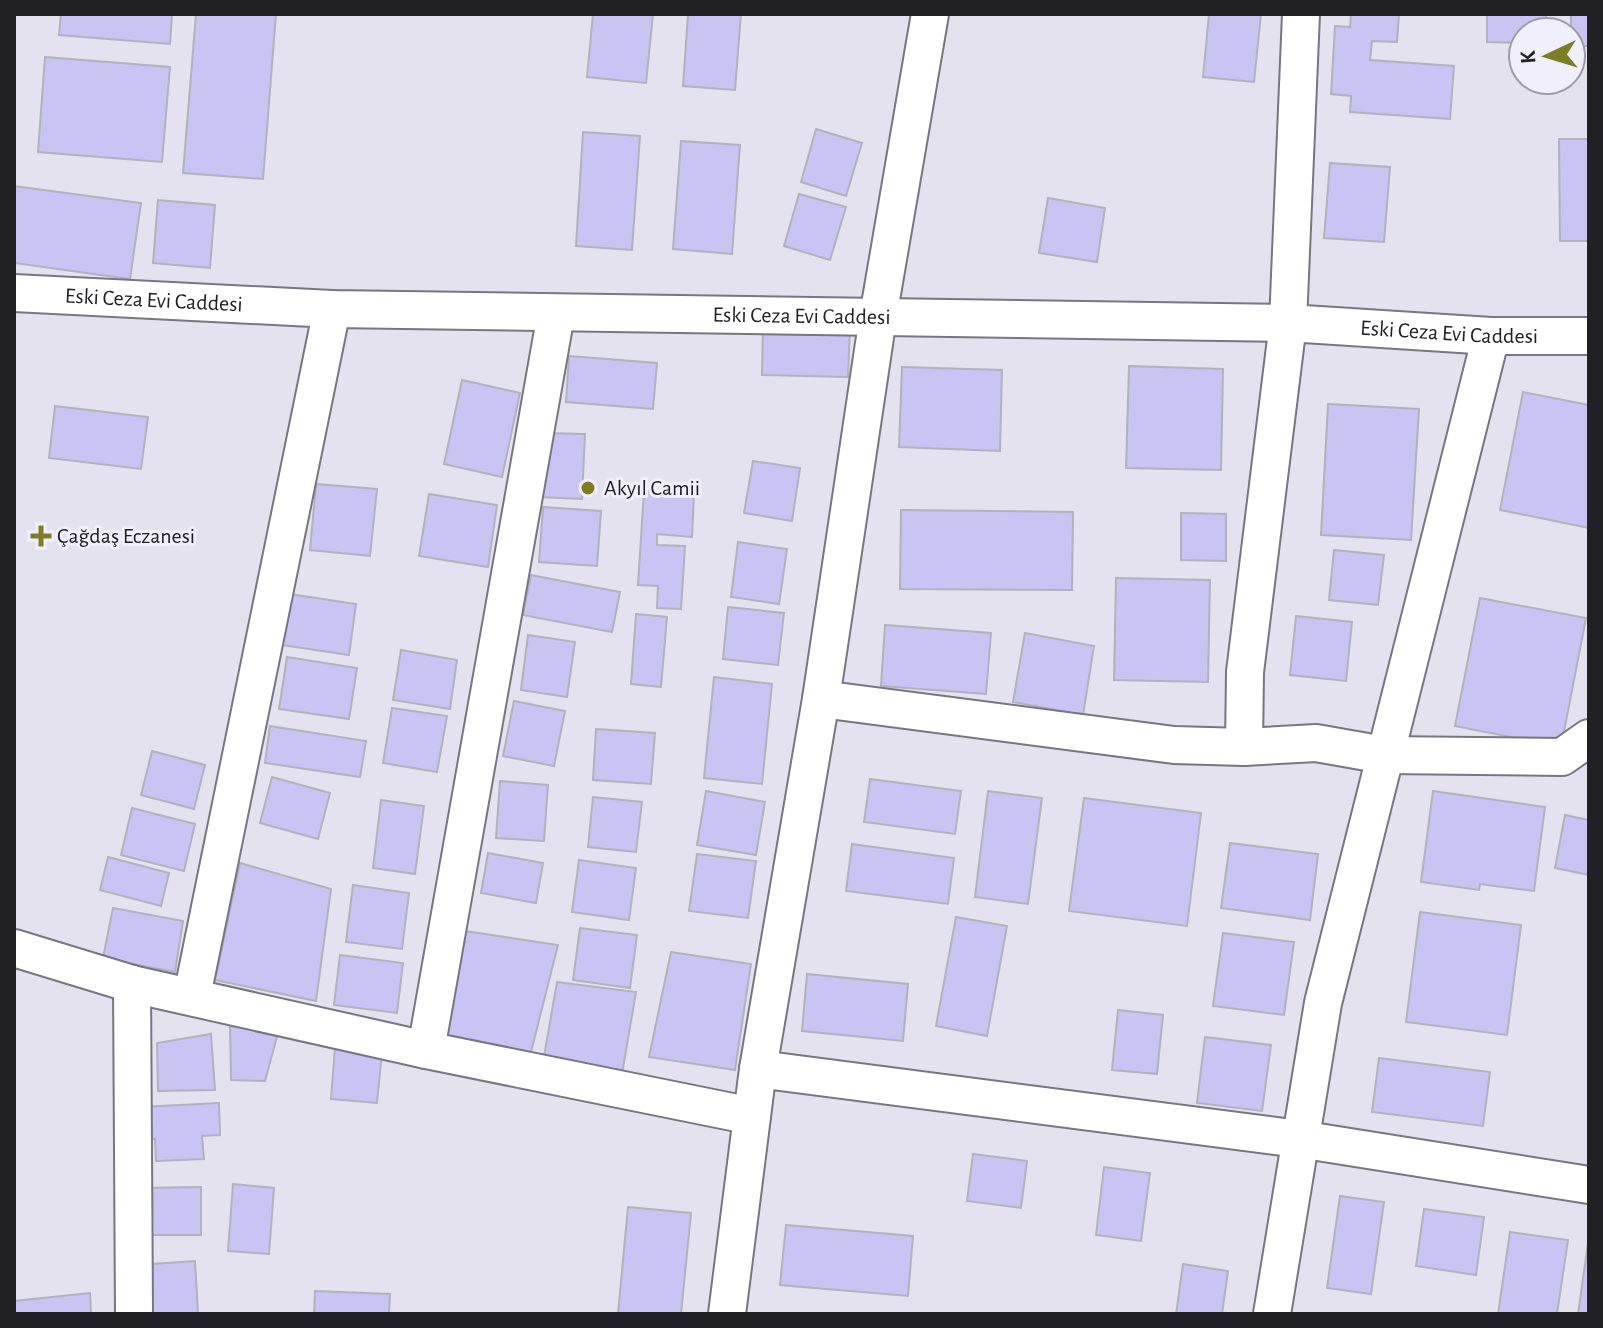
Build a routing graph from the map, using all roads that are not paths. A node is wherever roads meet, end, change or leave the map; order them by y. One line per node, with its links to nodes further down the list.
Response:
1 (930, 14): 6 (street)
2 (1301, 14): 7 (street)
3 (14, 293): 4 (street, Eski Ceza Evi Caddesi)
4 (332, 309): 5 (street, Eski Ceza Evi Caddesi); 16 (street)
5 (556, 314): 6 (street, Eski Ceza Evi Caddesi); 17 (street)
6 (878, 317): 7 (street, Eski Ceza Evi Caddesi); 10 (street)
7 (1288, 323): 8 (street, Eski Ceza Evi Caddesi); 12 (street)
8 (1491, 336): 9 (street, Eski Ceza Evi Caddesi); 13 (street)
9 (1589, 336)
10 (821, 699): 12 (street); 18 (street)
11 (1589, 738): 13 (street)
12 (1244, 747): 13 (street)
13 (1384, 755): 20 (street)
14 (14, 948): 15 (street)
15 (132, 984): 16 (street); 22 (street)
16 (192, 996): 17 (street)
17 (426, 1050): 19 (street)
18 (758, 1069): 19 (street); 20 (street)
19 (752, 1116): 23 (street)
20 (1299, 1139): 21 (street); 24 (street)
21 (1589, 1185)
22 (134, 1314)
23 (727, 1314)
24 (1272, 1314)

